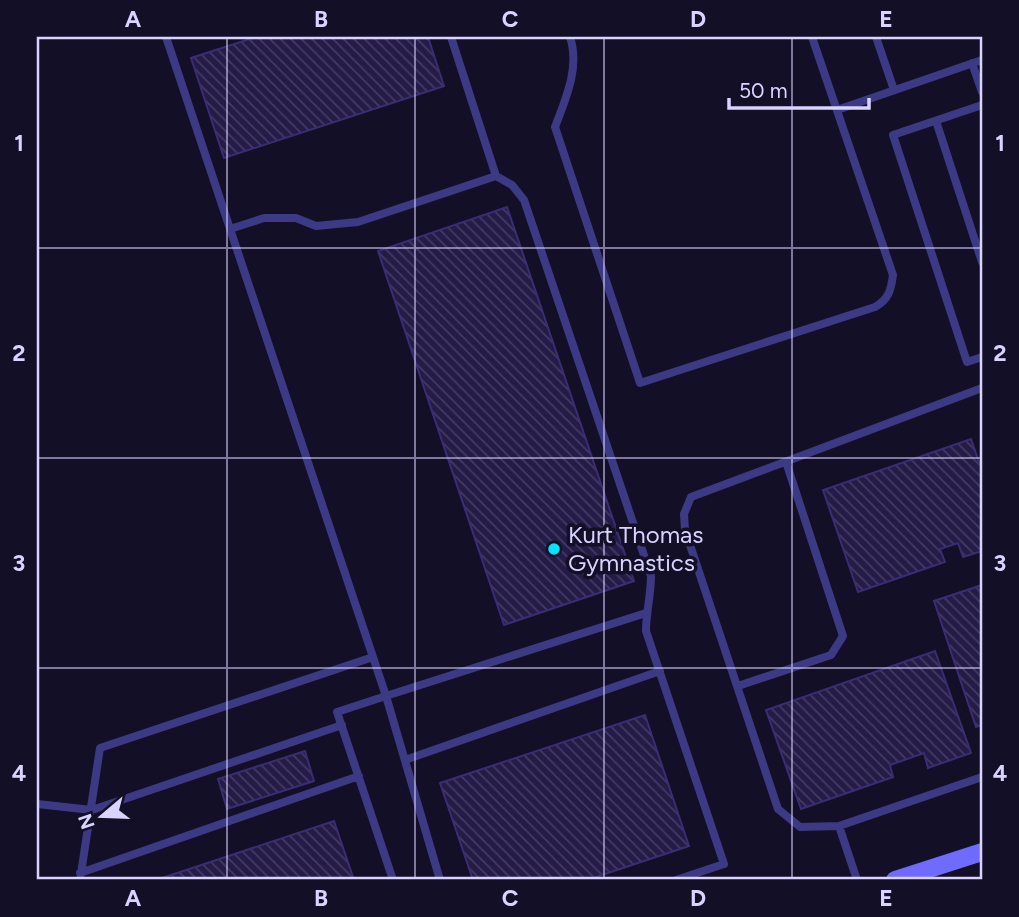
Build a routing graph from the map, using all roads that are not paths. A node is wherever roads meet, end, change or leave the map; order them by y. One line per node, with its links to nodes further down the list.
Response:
1 (166, 37): 14 (lane)
2 (451, 37): 13 (lane)
3 (570, 37): 11 (lane)
4 (812, 37): 11 (lane)
5 (876, 37): 8 (lane)
6 (982, 60): 7 (lane)
7 (972, 63): 8 (lane); 9 (lane)
8 (894, 90): 11 (lane)
9 (982, 93)
10 (982, 105): 12 (lane)
11 (837, 110)
12 (936, 121): 15 (lane); 16 (lane)
13 (496, 176): 14 (lane); 19 (lane)
14 (230, 229): 20 (lane)
15 (982, 262)
16 (982, 357)
17 (982, 388): 18 (lane)
18 (786, 462): 22 (lane); 22 (lane)
19 (646, 613): 21 (lane); 23 (lane)
20 (373, 657): 23 (lane); 29 (lane)
21 (660, 671): 25 (lane); 35 (lane)
22 (738, 686): 30 (lane)
23 (386, 696): 24 (lane); 25 (lane)
24 (342, 726): 26 (lane); 29 (lane)
25 (405, 760): 34 (lane)
26 (359, 776): 32 (lane); 33 (lane)
27 (982, 778): 30 (lane)
28 (37, 804): 29 (lane)
29 (92, 810): 32 (lane)
30 (839, 826): 36 (lane)
31 (982, 852): 37 (street)
32 (80, 877)
33 (393, 880)
34 (440, 880)
35 (676, 880)
36 (857, 880)
37 (895, 880)

